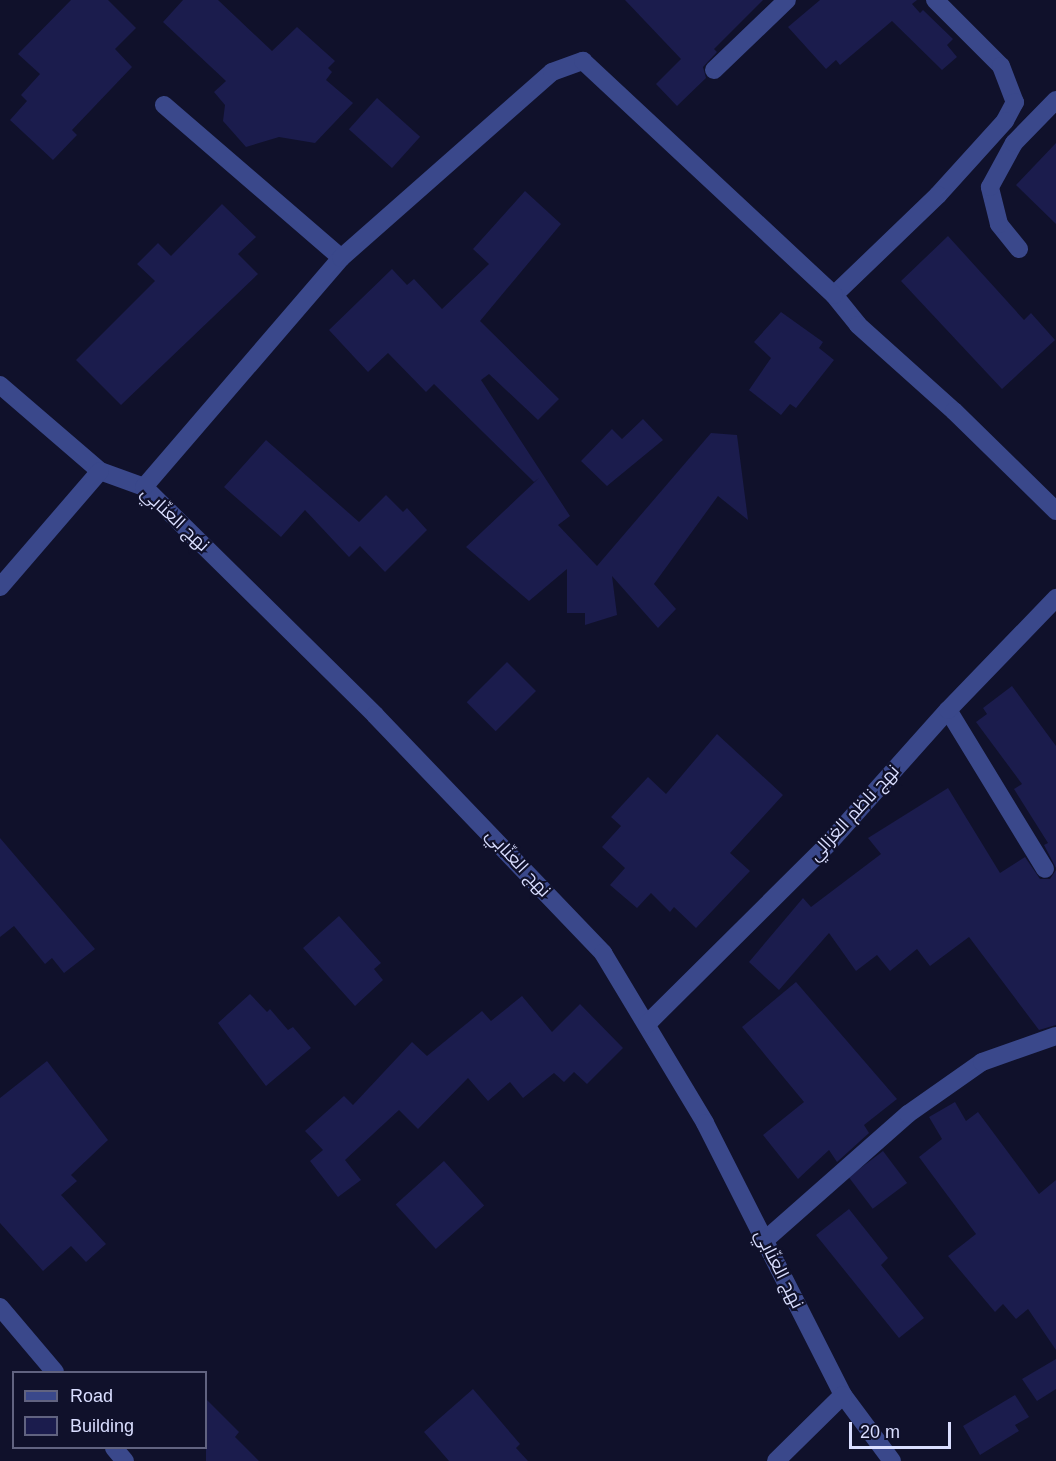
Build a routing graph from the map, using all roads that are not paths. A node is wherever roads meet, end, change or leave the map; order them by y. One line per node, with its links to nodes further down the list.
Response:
1 (787, 0): 3 (street)
2 (935, 0): 6 (street)
3 (714, 70)
4 (1056, 100): 7 (street)
5 (164, 105): 9 (street)
6 (1005, 121): 7 (street); 10 (street)
7 (1014, 143): 8 (street)
8 (1019, 249)
9 (341, 258): 10 (street); 13 (street)
10 (834, 295): 14 (street)
11 (0, 385): 12 (street, نهج العنّابي)
12 (100, 471): 13 (street, نهج العنّابي); 15 (street)
13 (144, 487): 19 (street, نهج العنّابي)
14 (1056, 511)
15 (0, 587)
16 (1056, 598): 17 (street, نهج ناظم الغزالي)
17 (948, 710): 18 (street); 19 (street, نهج ناظم الغزالي)
18 (1045, 868)
19 (647, 1024): 21 (street, نهج العنّابي)
20 (1056, 1036): 21 (street)
21 (764, 1241): 24 (street, نهج العنّابي)
22 (0, 1307): 23 (street)
23 (54, 1371)
24 (843, 1395): 27 (street); 28 (street, نهج العنّابي)
25 (115, 1449): 26 (street)
26 (125, 1461)
27 (776, 1461)
28 (892, 1461)

